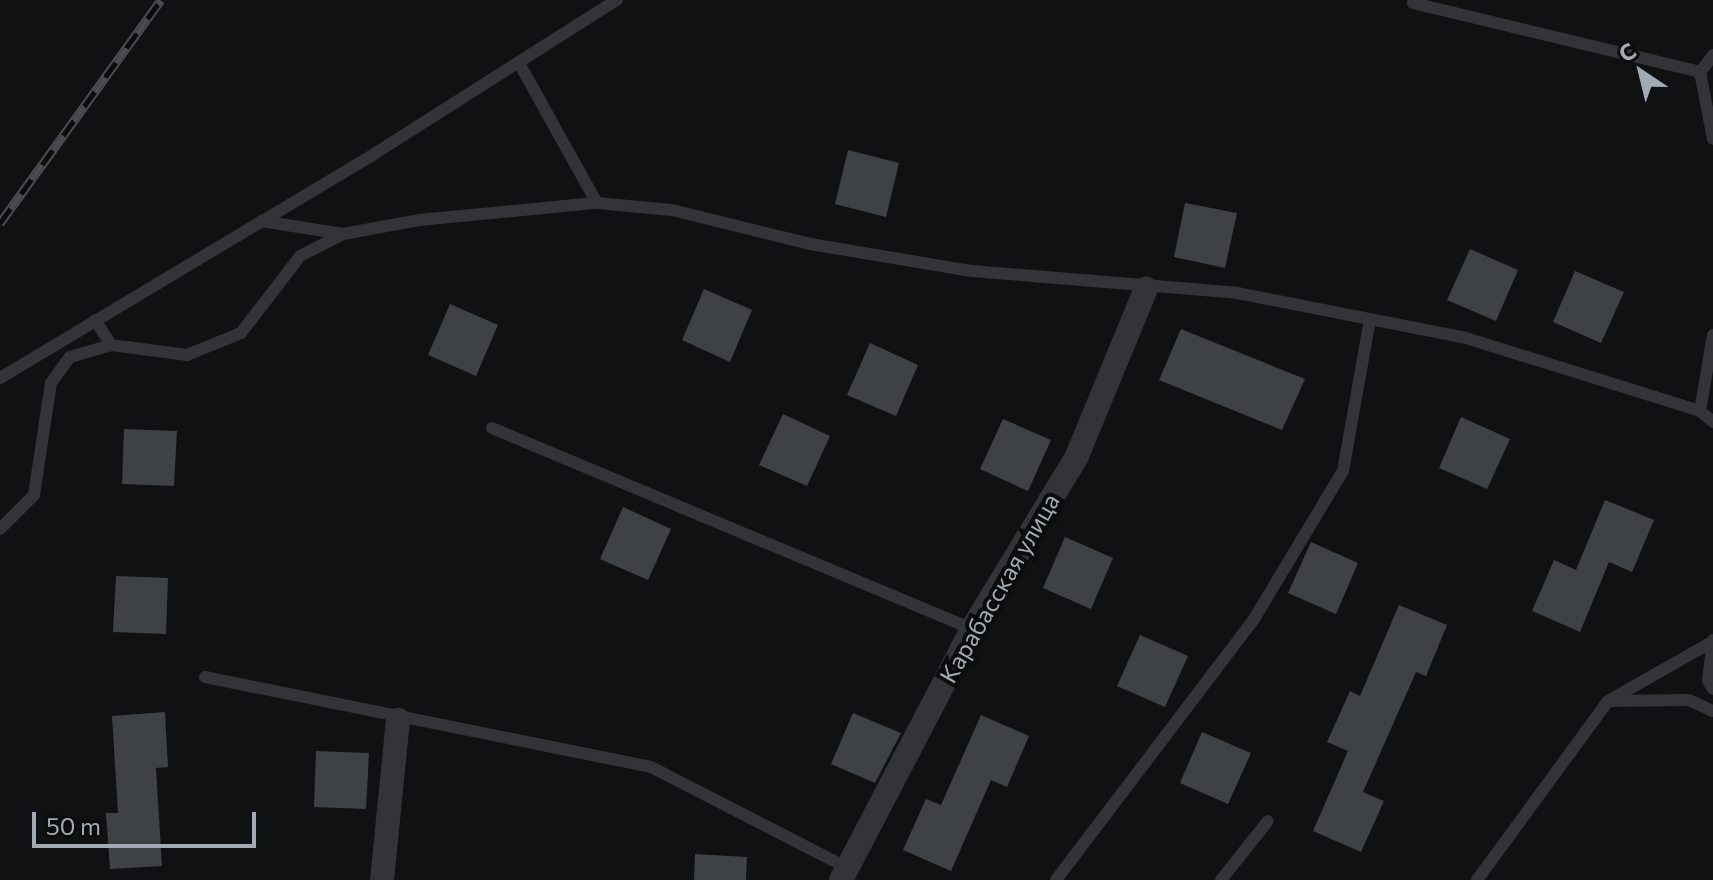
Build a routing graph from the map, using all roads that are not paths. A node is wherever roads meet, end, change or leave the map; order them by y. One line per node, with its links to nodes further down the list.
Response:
1 (617, 0): 4 (lane)
2 (1413, 3): 5 (lane)
3 (1713, 55): 5 (lane)
4 (519, 63): 7 (lane); 8 (lane)
5 (1700, 72): 6 (lane)
6 (1713, 139)
7 (597, 203): 9 (lane); 10 (lane)
8 (261, 221): 9 (lane); 12 (lane)
9 (343, 234): 14 (lane)
10 (1146, 289): 11 (lane); 20 (street, Карабасская улица)
11 (1370, 319): 16 (lane); 30 (lane)
12 (95, 320): 14 (lane); 15 (lane)
13 (1713, 335): 16 (lane)
14 (111, 345): 19 (lane)
15 (0, 378)
16 (1700, 411): 17 (lane)
17 (1713, 422)
18 (492, 428): 20 (lane)
19 (0, 529)
20 (972, 629): 28 (street, Карабасская улица)
21 (1713, 641): 23 (lane); 24 (lane)
22 (205, 677): 26 (lane)
23 (1713, 689)
24 (1608, 701): 25 (lane); 32 (lane)
25 (1713, 711)
26 (398, 720): 28 (lane); 29 (street)
27 (1268, 821): 31 (lane)
28 (842, 873)
29 (382, 880)
30 (1056, 880)
31 (1221, 880)
32 (1477, 880)

